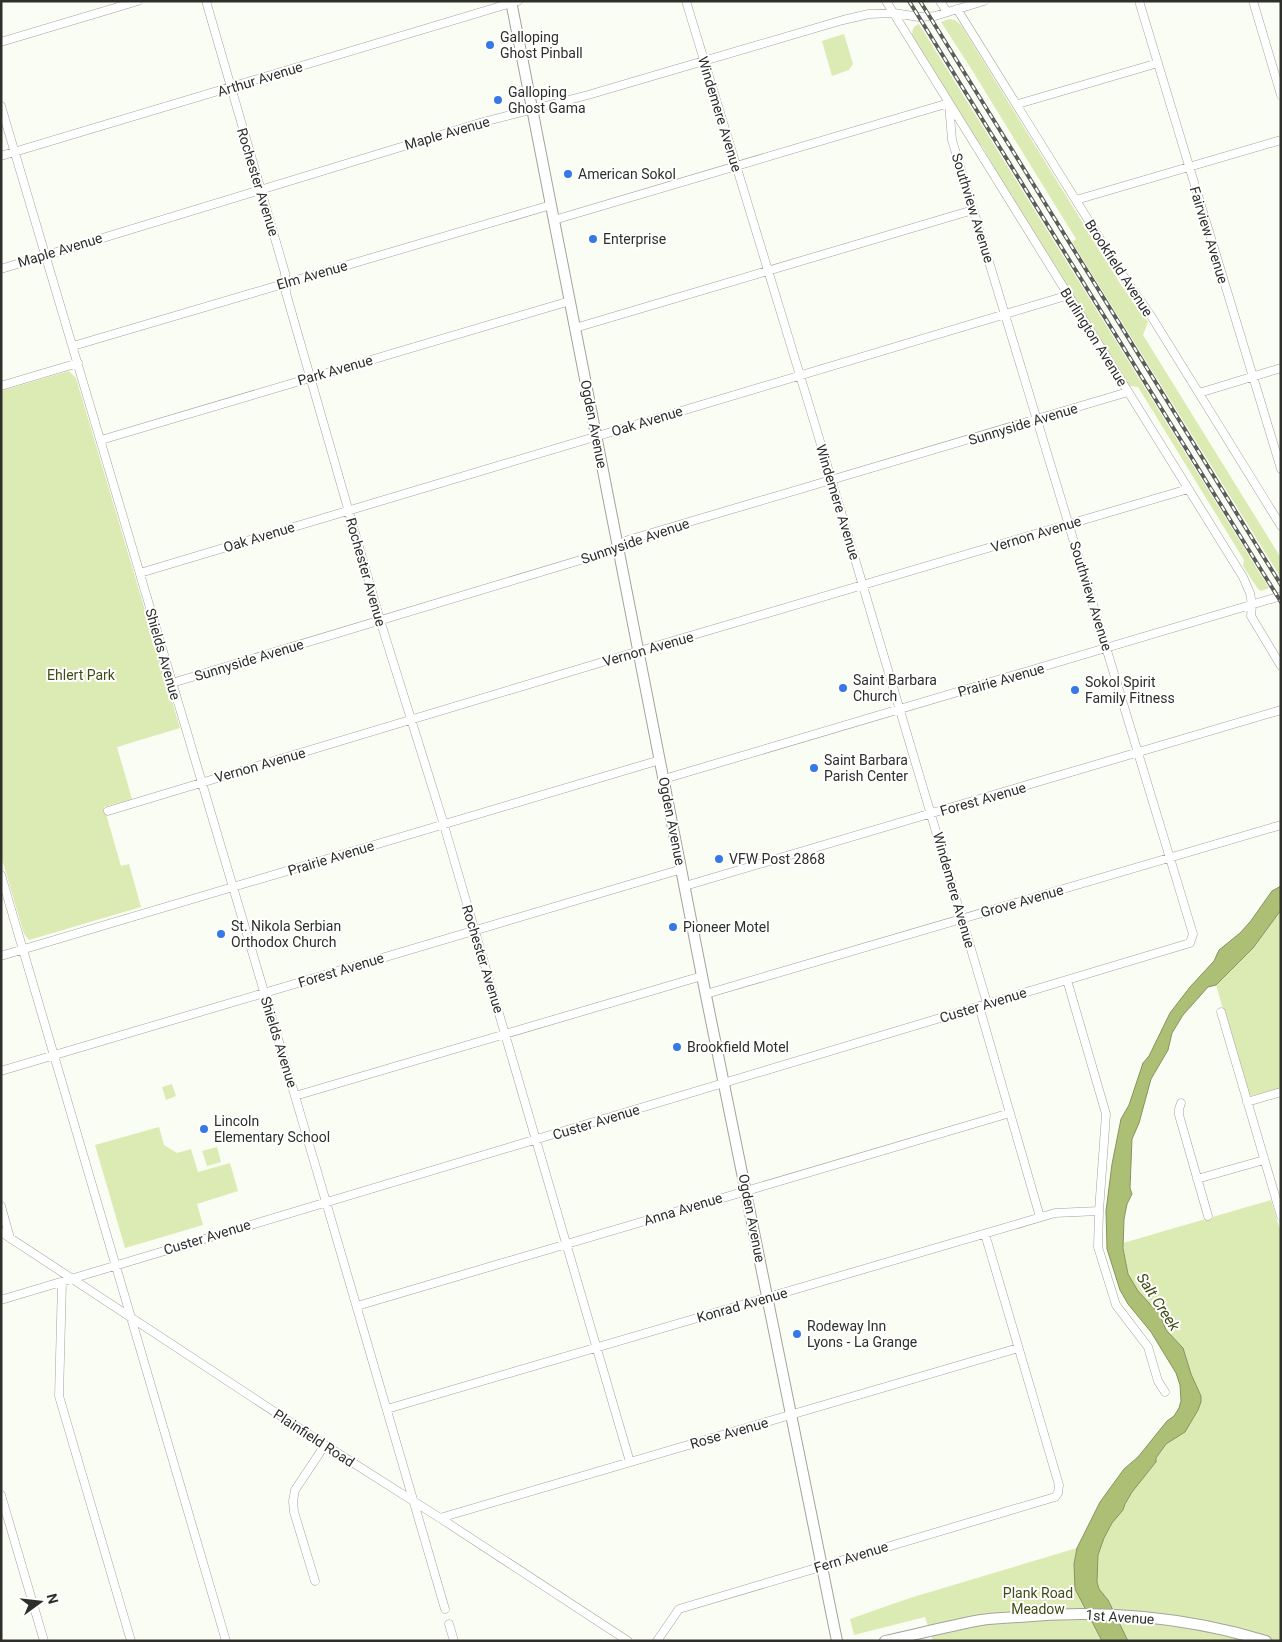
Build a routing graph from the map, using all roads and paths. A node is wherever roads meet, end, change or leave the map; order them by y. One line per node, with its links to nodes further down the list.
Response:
1 (138, 1): 13 (street)
2 (206, 1): 16 (street, Rochester Avenue)
3 (686, 1): 14 (street, Windemere Avenue)
4 (886, 1): 12 (street, Burlington Avenue)
5 (940, 1): 11 (street)
6 (984, 1): 10 (street, Maple Avenue)
7 (1139, 1): 15 (street, Fairview Avenue)
8 (1253, 1): 17 (street)
9 (513, 2): 16 (street, Arthur Avenue); 21 (main road, Ogden Avenue)
10 (958, 9): 11 (street, Maple Avenue); 19 (street, Brookfield Avenue)
11 (947, 12): 12 (street, Maple Avenue)
12 (894, 13): 14 (street, Maple Avenue); 18 (street, Burlington Avenue)
13 (1, 42)
14 (704, 61): 21 (street, Maple Avenue); 25 (street, Windemere Avenue)
15 (1158, 63): 19 (street); 26 (street, Fairview Avenue)
16 (231, 88): 23 (street, Arthur Avenue); 27 (street, Rochester Avenue)
17 (1281, 94)
18 (949, 103): 25 (street); 30 (street, Southview Avenue); 36 (street, Burlington Avenue)
19 (1018, 104): 28 (street, Brookfield Avenue)
20 (1, 106): 23 (street, Shields Avenue)
21 (532, 110): 27 (street, Maple Avenue); 29 (main road, Ogden Avenue)
22 (1281, 140): 26 (street)
23 (15, 152): 24 (street, Arthur Avenue); 32 (street, Shields Avenue)
24 (1, 156)
25 (736, 165): 31 (street); 34 (street, Windemere Avenue)
26 (1189, 167): 28 (street); 45 (street, Fairview Avenue)
27 (260, 189): 32 (street, Maple Avenue); 35 (street, Rochester Avenue)
28 (1076, 200): 48 (street, Brookfield Avenue)
29 (551, 205): 31 (main road, Ogden Avenue); 35 (street, Elm Avenue)
30 (973, 210): 34 (street); 38 (street, Southview Avenue)
31 (554, 220): 37 (main road, Ogden Avenue)
32 (46, 255): 33 (street, Maple Avenue); 40 (street, Shields Avenue)
33 (1, 269)
34 (768, 270): 39 (street); 43 (street, Windemere Avenue)
35 (286, 283): 40 (street, Elm Avenue); 44 (street, Rochester Avenue)
36 (1069, 296): 38 (street, Oak Avenue); 47 (street, Burlington Avenue)
37 (570, 301): 39 (main road, Ogden Avenue); 44 (street, Park Avenue)
38 (1005, 315): 43 (street, Oak Avenue); 49 (street, Southview Avenue)
39 (575, 328): 50 (main road, Ogden Avenue)
40 (73, 346): 41 (street, Shields Avenue)
41 (78, 363): 46 (street); 51 (street, Shields Avenue)
42 (1281, 368): 45 (street)
43 (800, 376): 50 (street, Oak Avenue); 53 (street, Windemere Avenue)
44 (311, 377): 51 (street, Park Avenue); 55 (street, Rochester Avenue)
45 (1252, 377): 48 (street); 52 (street, Fairview Avenue)
46 (1, 386)
47 (1128, 392): 49 (street, Sunnyside Avenue); 54 (street, Burlington Avenue)
48 (1198, 393): 57 (street, Brookfield Avenue)
49 (1037, 420): 53 (street, Sunnyside Avenue); 56 (street, Southview Avenue)
50 (596, 436): 55 (street, Oak Avenue); 58 (main road, Ogden Avenue)
51 (101, 440): 59 (street, Shields Avenue)
52 (1281, 468)
53 (831, 481): 58 (street, Sunnyside Avenue); 60 (street, Windemere Avenue)
54 (1188, 489): 56 (street, Vernon Avenue); 62 (street, Burlington Avenue)
55 (348, 510): 59 (street, Oak Avenue); 63 (street, Rochester Avenue)
56 (1069, 524): 60 (street, Vernon Avenue); 64 (street, Southview Avenue)
57 (1281, 526)
58 (618, 546): 63 (street, Sunnyside Avenue); 65 (main road, Ogden Avenue)
59 (140, 573): 67 (street, Shields Avenue)
60 (863, 586): 65 (street, Vernon Avenue); 68 (street, Windemere Avenue)
61 (1281, 596): 62 (street, Prairie Avenue)
62 (1252, 605): 64 (street, Prairie Avenue); 66 (street, Burlington Avenue)
63 (380, 620): 67 (street, Sunnyside Avenue); 70 (street, Rochester Avenue)
64 (1106, 649): 68 (street, Prairie Avenue); 71 (street, Southview Avenue)
65 (639, 651): 70 (street, Vernon Avenue); 72 (main road, Ogden Avenue)
66 (1281, 666)
67 (172, 683): 74 (street, Shields Avenue)
68 (900, 710): 73 (street, Prairie Avenue); 76 (street, Windemere Avenue)
69 (1281, 710): 71 (street, Forest Avenue)
70 (411, 721): 74 (street, Vernon Avenue); 77 (street, Rochester Avenue)
71 (1139, 753): 76 (street, Forest Avenue); 79 (street, Southview Avenue)
72 (660, 760): 73 (main road, Ogden Avenue); 77 (street, Prairie Avenue)
73 (664, 779): 80 (main road, Ogden Avenue)
74 (201, 783): 75 (street, Vernon Avenue); 83 (street, Shields Avenue)
75 (108, 811)
76 (931, 814): 82 (street, Forest Avenue); 84 (street, Windemere Avenue)
77 (443, 824): 83 (street, Prairie Avenue); 85 (street, Rochester Avenue)
78 (1281, 825): 79 (street, Grove Avenue)
79 (1170, 858): 84 (street, Grove Avenue); 86 (street, Southview Avenue)
80 (682, 869): 82 (main road, Ogden Avenue); 85 (street, Forest Avenue)
81 (1, 875): 87 (street)
82 (685, 886): 89 (main road, Ogden Avenue)
83 (233, 887): 87 (street, Prairie Avenue); 91 (street, Shields Avenue)
84 (963, 919): 92 (street, Grove Avenue); 93 (street, Windemere Avenue)
85 (474, 930): 91 (street, Forest Avenue); 96 (street, Rochester Avenue)
86 (1190, 943): 90 (street, Custer Avenue)
87 (23, 950): 88 (street, Prairie Avenue); 97 (street)
88 (1, 956)
89 (702, 976): 92 (main road, Ogden Avenue); 96 (street)
90 (1067, 980): 93 (street, Custer Avenue); 111 (street)
91 (264, 993): 97 (street, Forest Avenue); 101 (street, Shields Avenue)
92 (706, 994): 99 (main road, Ogden Avenue)
93 (987, 1003): 94 (street, Custer Avenue)
94 (979, 1006): 99 (street, Custer Avenue); 104 (street)
95 (1221, 1012): 102 (street)
96 (506, 1035): 101 (street); 105 (street, Rochester Avenue)
97 (54, 1056): 98 (street, Forest Avenue); 119 (street)
98 (1, 1071)
99 (725, 1082): 105 (street, Custer Avenue); 108 (main road, Ogden Avenue)
100 (1281, 1092): 102 (street)
101 (296, 1096): 109 (street, Shields Avenue)
102 (1247, 1102): 106 (street)
103 (1181, 1104): 107 (street)
104 (1010, 1113): 108 (street, Anna Avenue); 114 (street)
105 (536, 1140): 109 (street, Custer Avenue); 118 (street, Rochester Avenue)
106 (1264, 1160): 107 (street); 113 (street)
107 (1197, 1179): 112 (street)
108 (746, 1190): 118 (street, Anna Avenue); 122 (main road, Ogden Avenue)
109 (326, 1202): 119 (street, Custer Avenue); 124 (street, Shields Avenue)
110 (1, 1206): 117 (street)
111 (1099, 1211): 114 (street, Konrad Avenue); 128 (street)
112 (1208, 1216)
113 (1281, 1216)
114 (1040, 1217): 116 (street, Konrad Avenue)
115 (1, 1232): 117 (street, Plainfield Road)
116 (985, 1234): 122 (street, Konrad Avenue); 127 (street)
117 (10, 1238): 120 (street, Plainfield Road)
118 (566, 1244): 124 (street, Anna Avenue); 126 (street, Rochester Avenue)
119 (117, 1264): 120 (street, Custer Avenue); 125 (street)
120 (71, 1279): 121 (street, Custer Avenue); 125 (street, Plainfield Road)
121 (62, 1282): 123 (street, Custer Avenue); 141 (street)
122 (768, 1298): 126 (street, Konrad Avenue); 130 (main road, Ogden Avenue)
123 (1, 1300)
124 (356, 1306): 129 (street, Shields Avenue)
125 (132, 1318): 131 (street, Plainfield Road); 142 (street)
126 (597, 1348): 129 (street, Konrad Avenue); 132 (street, Rochester Avenue)
127 (1018, 1348): 130 (street, Rose Avenue); 136 (street, Fern Avenue)
128 (1165, 1392)
129 (387, 1409): 134 (street, Shields Avenue)
130 (791, 1414): 132 (street, Rose Avenue); 136 (main road, Ogden Avenue)
131 (325, 1445): 134 (street, Plainfield Road); 137 (street)
132 (630, 1462): 135 (street, Rose Avenue)
133 (1, 1495): 140 (street)
134 (413, 1501): 135 (street, Plainfield Road); 138 (street, Shields Avenue)
135 (440, 1518): 144 (street, Plainfield Road)
136 (821, 1566): 145 (street, Fern Avenue); 146 (main road, Ogden Avenue)
137 (315, 1582)
138 (445, 1609)
139 (449, 1624): 143 (street)
140 (44, 1641)
141 (130, 1641)
142 (226, 1641)
143 (454, 1641)
144 (628, 1641)
145 (657, 1641)
146 (837, 1641)
147 (884, 1641): 148 (main road, 1st Avenue)
148 (1266, 1641)

